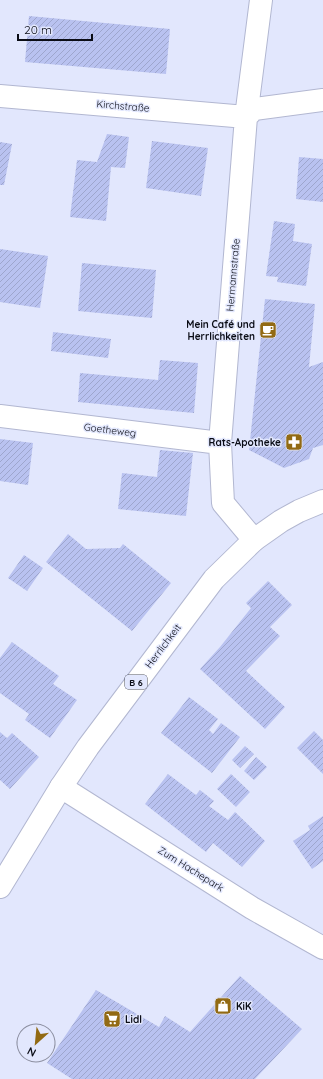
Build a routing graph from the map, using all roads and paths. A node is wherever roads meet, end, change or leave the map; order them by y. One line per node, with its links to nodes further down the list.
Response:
1 (261, 0): 4 (street, Hermannstraße)
2 (0, 96): 4 (street, Kirchstraße)
3 (323, 100): 4 (street)
4 (246, 117): 6 (street, Hermannstraße)
5 (0, 416): 6 (street, Goetheweg)
6 (220, 443): 8 (street, Hermannstraße)
7 (323, 501): 8 (street, Herrlichkeit / B 6)
8 (254, 540): 9 (street, Herrlichkeit / B 6)
9 (61, 787): 10 (street, Herrlichkeit / B 6); 11 (street, Zum Hachepark)
10 (0, 887)
11 (323, 948)

